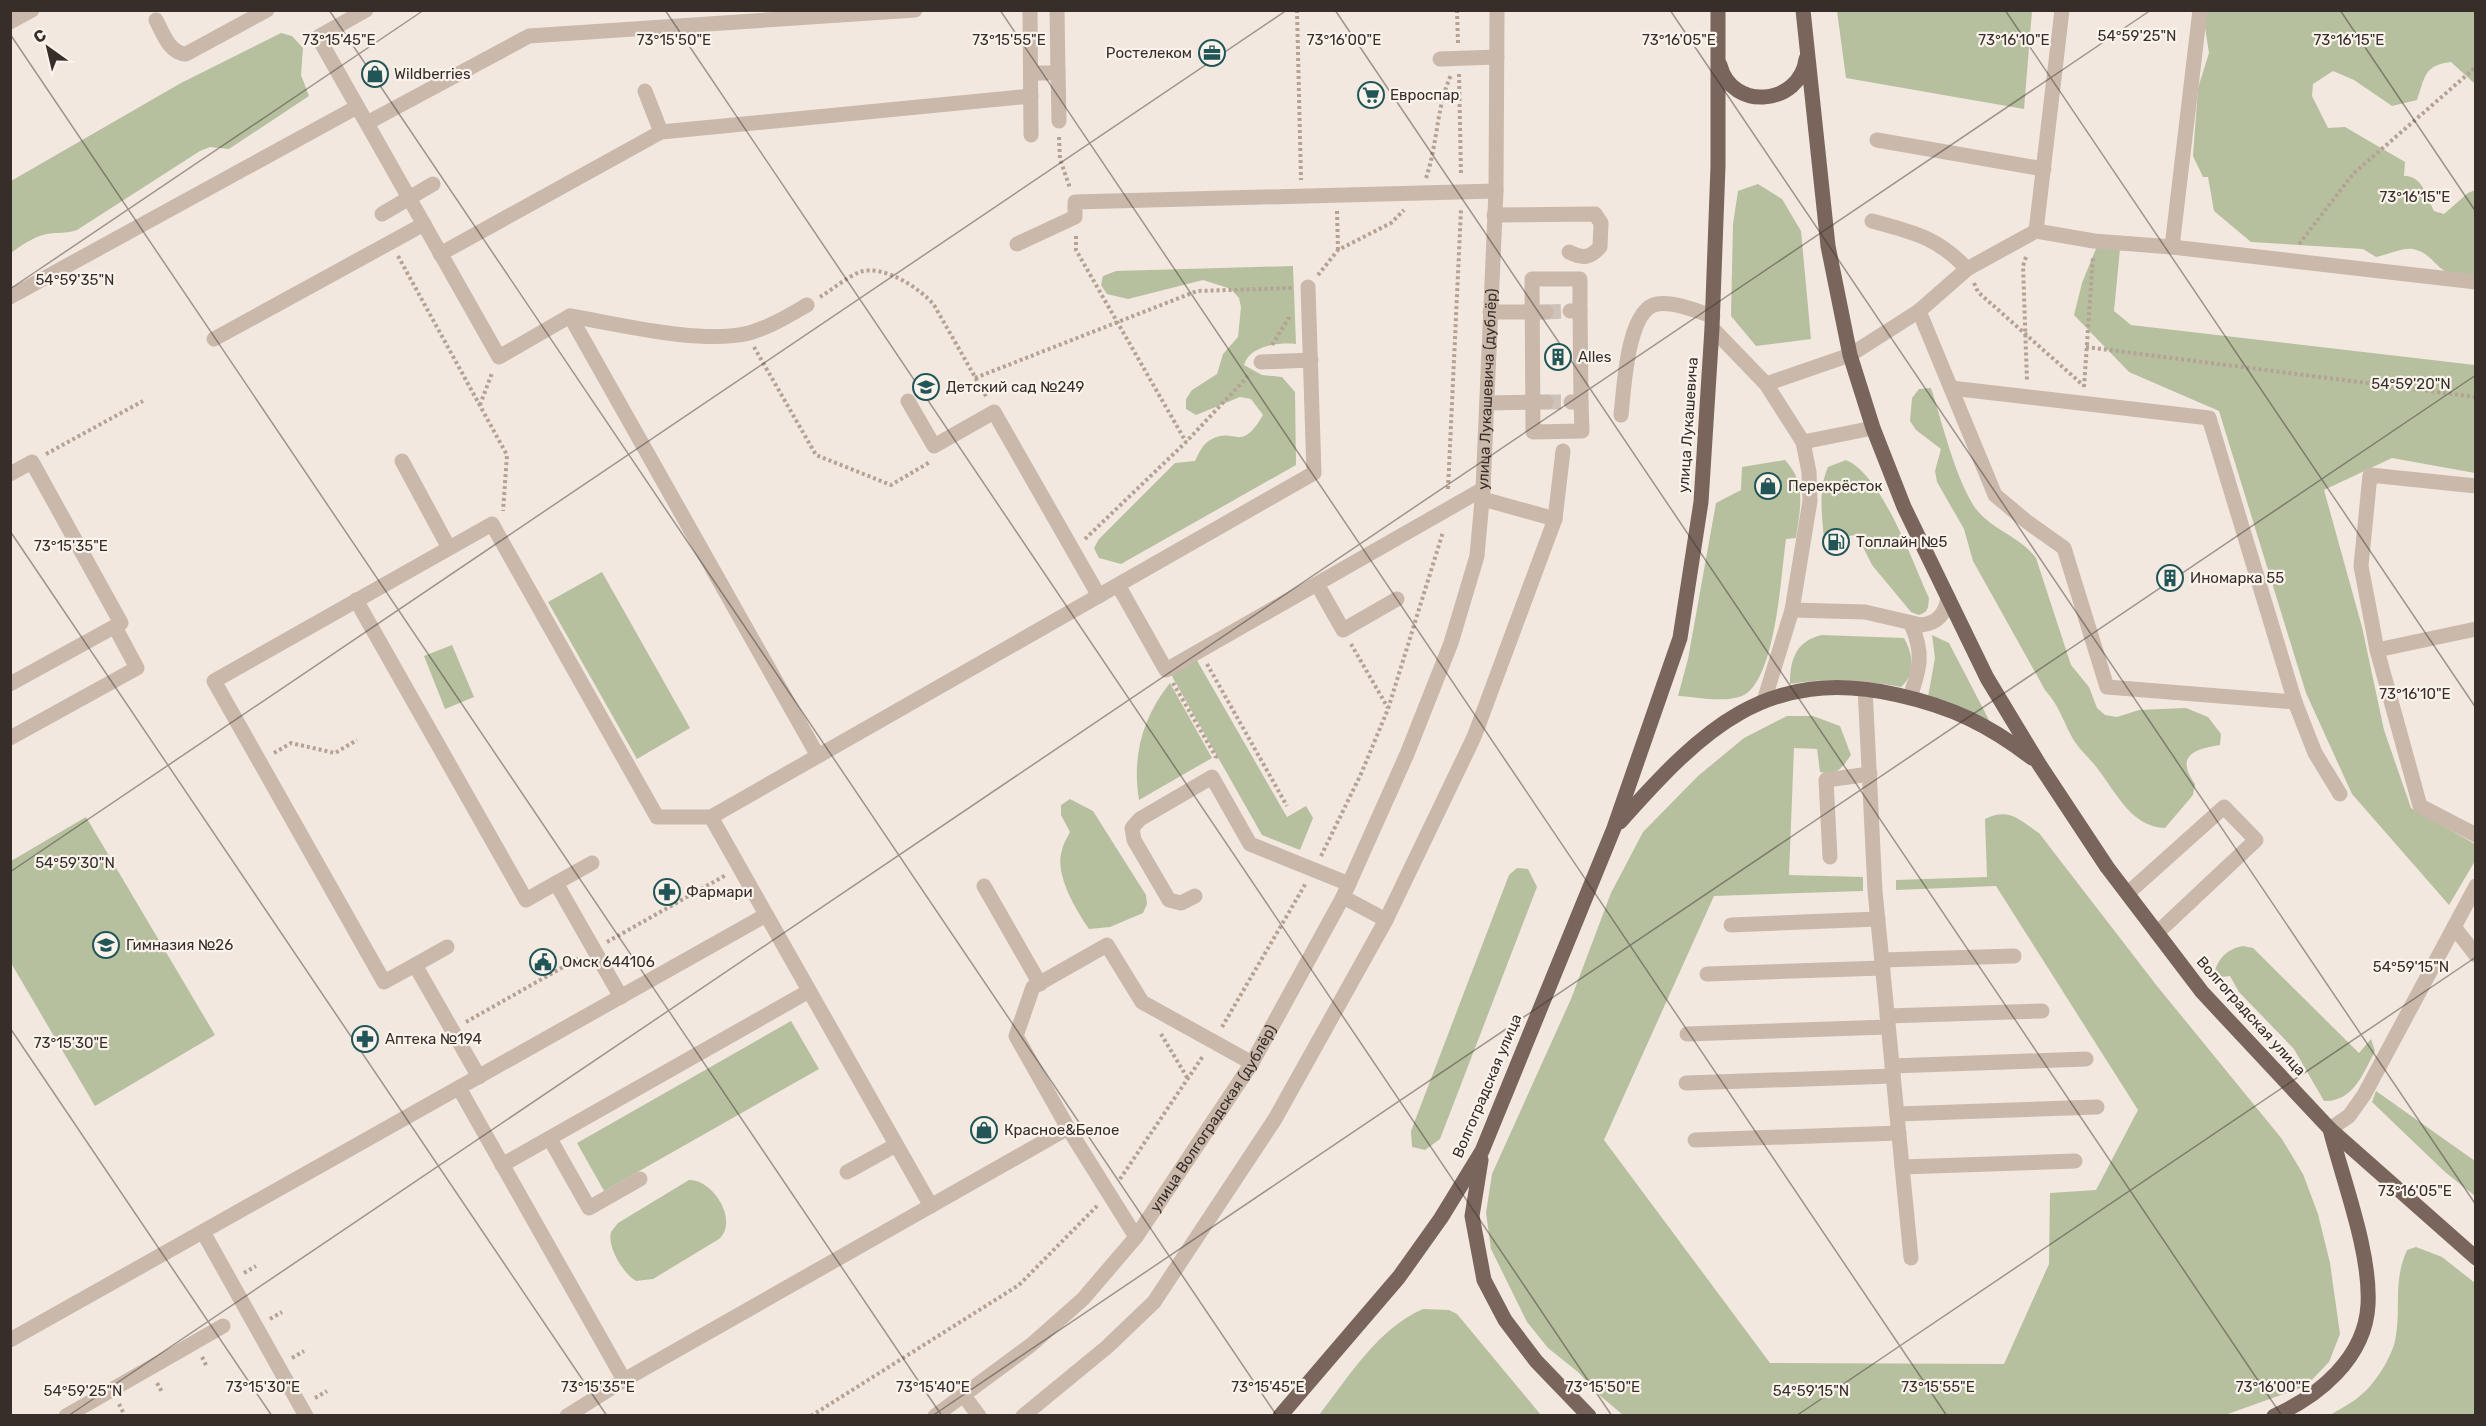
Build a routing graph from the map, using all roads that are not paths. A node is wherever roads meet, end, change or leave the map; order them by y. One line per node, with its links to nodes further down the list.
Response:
1 (32, 10): 13 (street)
2 (267, 10): 12 (street)
3 (366, 10): 22 (street)
4 (915, 10): 24 (street)
5 (1030, 10): 18 (street)
6 (1057, 10): 19 (street)
7 (1497, 10): 16 (street, улица Лукашевича (дублёр))
8 (1718, 10): 15 (main road, улица Лукашевича)
9 (1803, 10): 14 (main road)
10 (2062, 10): 28 (street)
11 (2200, 10): 38 (street)
12 (156, 20)
13 (10, 21)
14 (1807, 52): 15 (main road); 52 (main road)
15 (1718, 56): 50 (main road, улица Лукашевича)
16 (1497, 57): 17 (street); 30 (street, улица Лукашевича (дублёр))
17 (1440, 59)
18 (1031, 73): 19 (street); 21 (street)
19 (1058, 73): 23 (street)
20 (645, 91): 25 (street)
21 (1031, 96): 25 (street); 26 (street)
22 (357, 107): 24 (street); 44 (street)
23 (1059, 121)
24 (367, 123): 31 (street)
25 (661, 132): 40 (street)
26 (1031, 135)
27 (1876, 140): 28 (street)
28 (2044, 169): 36 (street)
29 (433, 184): 31 (street)
30 (1496, 191): 33 (street, улица Лукашевича (дублёр)); 37 (street)
31 (409, 198): 32 (street); 35 (street)
32 (382, 214)
33 (1494, 215): 39 (street); 47 (street, улица Лукашевича (дублёр))
34 (1872, 221): 41 (street)
35 (424, 224): 40 (street); 51 (street)
36 (2036, 231): 38 (street); 41 (street)
37 (1017, 244)
38 (2172, 246): 42 (street)
39 (1569, 252)
40 (440, 254): 49 (street)
41 (1967, 269): 46 (street)
42 (2475, 282)
43 (1308, 287): 53 (street)
44 (10, 297)
45 (807, 305): 49 (street)
46 (1919, 311): 52 (street); 56 (street)
47 (1491, 312): 48 (street); 59 (street, улица Лукашевича (дублёр))
48 (1539, 312): 58 (street); 58 (street)
49 (570, 316): 88 (street)
50 (1712, 322): 55 (street); 60 (street); 93 (main road, улица Лукашевича)
51 (214, 339)
52 (1850, 355): 55 (street); 61 (main road)
53 (1311, 360): 54 (street); 71 (street)
54 (1261, 362)
55 (1766, 384): 62 (street)
56 (1951, 388): 85 (street); 85 (street)
57 (908, 400): 72 (street)
58 (1540, 402): 59 (street)
59 (1486, 403): 67 (street, улица Лукашевича (дублёр))
60 (1622, 415)
61 (1873, 428): 62 (street); 73 (main road)
62 (1803, 442): 76 (street)
63 (1563, 452): 68 (street)
64 (402, 461): 69 (street)
65 (10, 474): 78 (street)
66 (2475, 486): 80 (street)
67 (1483, 494): 68 (street); 70 (street); 87 (street, улица Лукашевича (дублёр))
68 (1555, 519): 105 (street)
69 (450, 548): 75 (street); 92 (street)
70 (1317, 584): 71 (street); 74 (street)
71 (1118, 585): 72 (street)
72 (1099, 596): 88 (street)
73 (1948, 597): 77 (street); 89 (main road)
74 (1397, 599)
75 (356, 600): 97 (street); 112 (street)
76 (1792, 610): 77 (street); 84 (street)
77 (1911, 624): 83 (street)
78 (115, 627): 81 (street); 86 (street)
79 (2475, 629): 80 (street)
80 (2377, 650): 94 (street)
81 (10, 684)
82 (1865, 687): 83 (main road); 84 (main road); 90 (street)
83 (1910, 697): 89 (main road)
84 (1764, 701): 93 (main road)
85 (2295, 702): 91 (street)
86 (10, 738)
87 (1407, 754): 100 (street, улица Волгоградская (дублёр))
88 (818, 756): 92 (street)
89 (2039, 764): 101 (main road, Волгоградская улица)
90 (1870, 774): 95 (street); 104 (street)
91 (2340, 794)
92 (711, 817): 103 (street)
93 (1614, 828): 135 (main road, Волгоградская улица)
94 (2475, 835)
95 (1830, 857)
96 (592, 862): 97 (street)
97 (556, 883): 117 (street)
98 (984, 886): 115 (street)
99 (2475, 886): 107 (street)
100 (1346, 891): 102 (street); 105 (street); 122 (street, улица Волгоградская (дублёр))
101 (2128, 893): 108 (main road, Волгоградская улица); 108 (street)
102 (1195, 896)
103 (766, 915): 116 (street); 117 (street)
104 (1878, 919): 106 (street); 113 (street)
105 (1386, 920): 155 (street)
106 (1731, 925)
107 (2454, 927): 110 (street); 130 (street)
108 (2157, 933): 130 (main road, Волгоградская улица)
109 (447, 946): 112 (street)
110 (2475, 955)
111 (2014, 956): 113 (street)
112 (415, 964): 124 (street)
113 (1882, 964): 114 (street); 119 (street)
114 (1707, 974)
115 (1040, 984): 122 (street); 129 (street)
116 (810, 992): 132 (street); 134 (street)
117 (621, 997): 124 (street)
118 (2042, 1011): 119 (street)
119 (1888, 1021): 120 (street); 123 (street)
120 (1687, 1034)
121 (2086, 1059): 123 (street)
122 (1252, 1063): 143 (street, улица Волгоградская (дублёр))
123 (1893, 1071): 125 (street); 128 (street)
124 (479, 1077): 126 (street)
125 (1686, 1083)
126 (459, 1088): 137 (street); 142 (street)
127 (2097, 1107): 128 (street)
128 (1897, 1114): 131 (street)
129 (1068, 1128): 141 (street); 143 (street)
130 (2330, 1130): 145 (main road, Волгоградская улица); 158 (main road)
131 (1899, 1133): 133 (street); 138 (street)
132 (550, 1138): 137 (street); 140 (street)
133 (1695, 1140)
134 (896, 1144): 139 (street); 141 (street)
135 (1482, 1151): 156 (main road, Волгоградская улица); 157 (main road)
136 (2075, 1161): 138 (street)
137 (502, 1165): 148 (street)
138 (1902, 1167): 144 (street)
139 (847, 1172)
140 (640, 1179)
141 (931, 1206): 148 (street)
142 (203, 1232): 147 (street); 151 (street)
143 (1137, 1237): 149 (street, улица Волгоградская (дублёр))
144 (1911, 1258)
145 (2475, 1258)
146 (223, 1326): 150 (street)
147 (10, 1340)
148 (624, 1380): 152 (street)
149 (964, 1396): 153 (street, улица Волгоградская (дублёр)); 154 (street)
150 (66, 1416)
151 (306, 1416)
152 (567, 1416)
153 (935, 1416)
154 (979, 1416)
155 (1023, 1416)
156 (1280, 1416)
157 (1589, 1416)
158 (2274, 1416)

